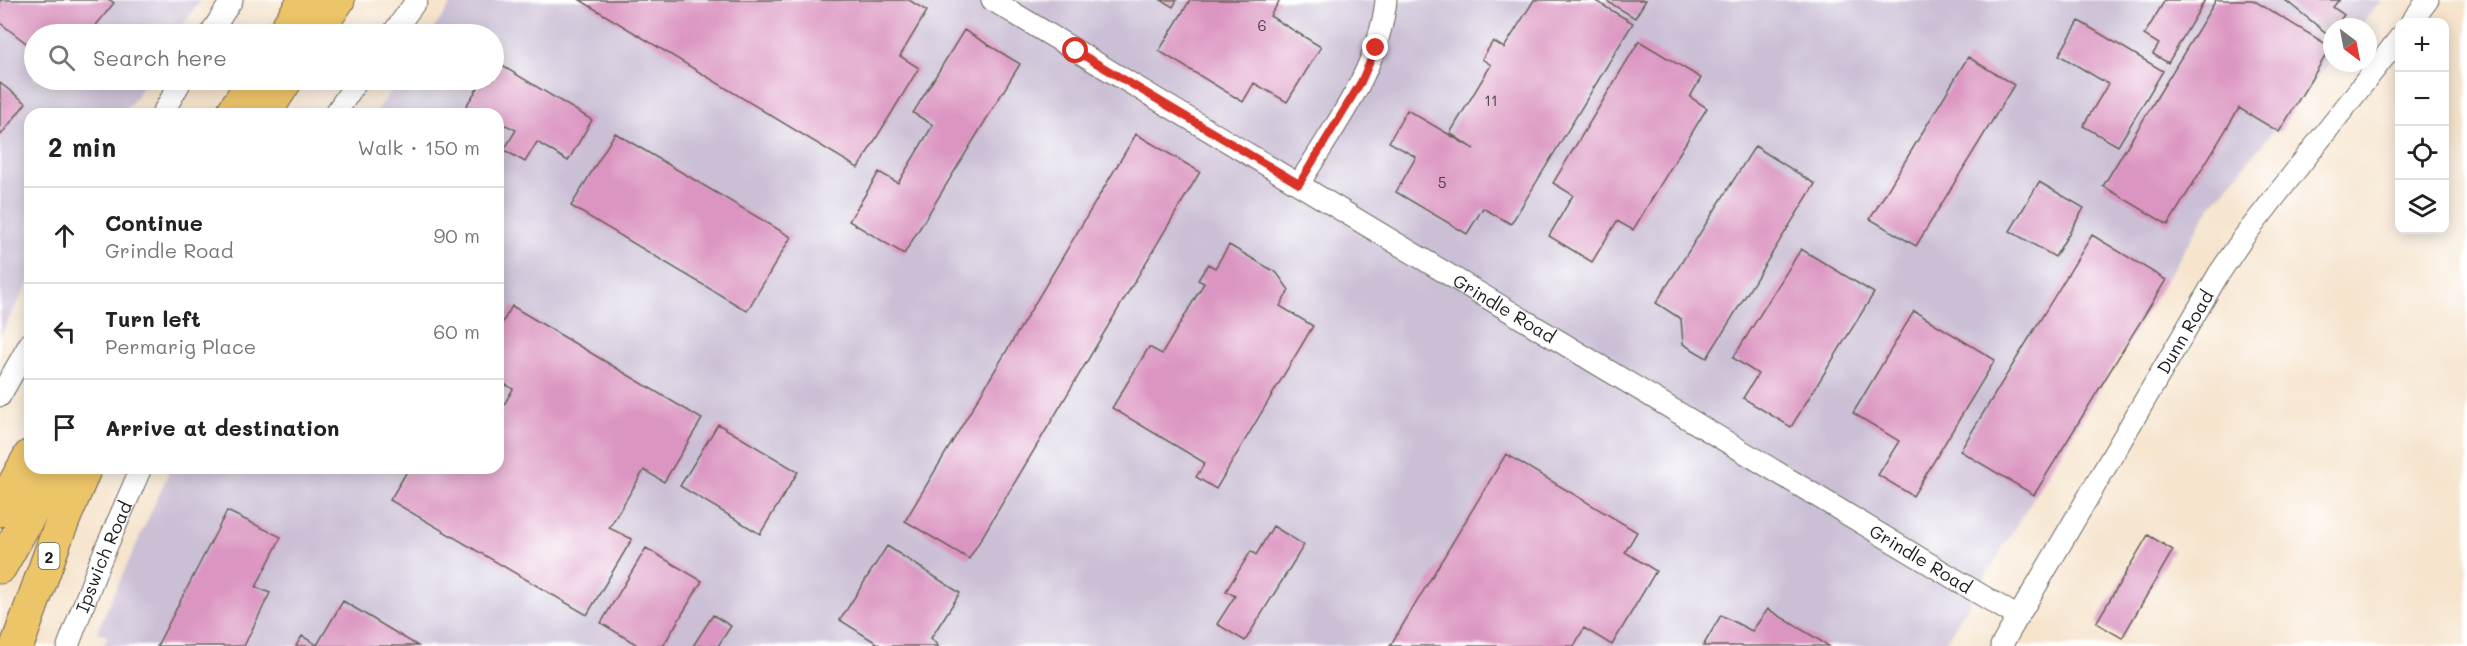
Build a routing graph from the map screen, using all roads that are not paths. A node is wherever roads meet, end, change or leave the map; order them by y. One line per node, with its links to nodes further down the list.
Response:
1 (232, 0): 9 (street)
2 (305, 0): 10 (highway)
3 (338, 0): 11 (highway)
4 (417, 0): 12 (street)
5 (992, 0): 22 (street, Grindle Road)
6 (1386, 0): 22 (street)
7 (2428, 0): 8 (street)
8 (2414, 18)
9 (216, 24)
10 (289, 24)
11 (322, 24)
12 (399, 24)
13 (2395, 43): 33 (street, Dunn Road)
14 (176, 90): 18 (street)
15 (248, 90): 19 (highway)
16 (280, 90): 20 (highway)
17 (351, 90): 21 (street)
18 (166, 108)
19 (236, 108)
20 (268, 108)
21 (339, 108)
22 (1299, 184): 33 (street, Grindle Road)
23 (24, 354): 24 (street)
24 (0, 396)
25 (24, 439): 27 (highway)
26 (24, 467): 31 (highway)
27 (0, 472)
28 (53, 474): 32 (highway)
29 (82, 474): 34 (highway, 2)
30 (138, 474): 35 (street, Ipswich Road)
31 (0, 510)
32 (0, 567)
33 (2018, 617): 36 (street, Dunn Road)
34 (17, 646)
35 (68, 646)
36 (2001, 646)

